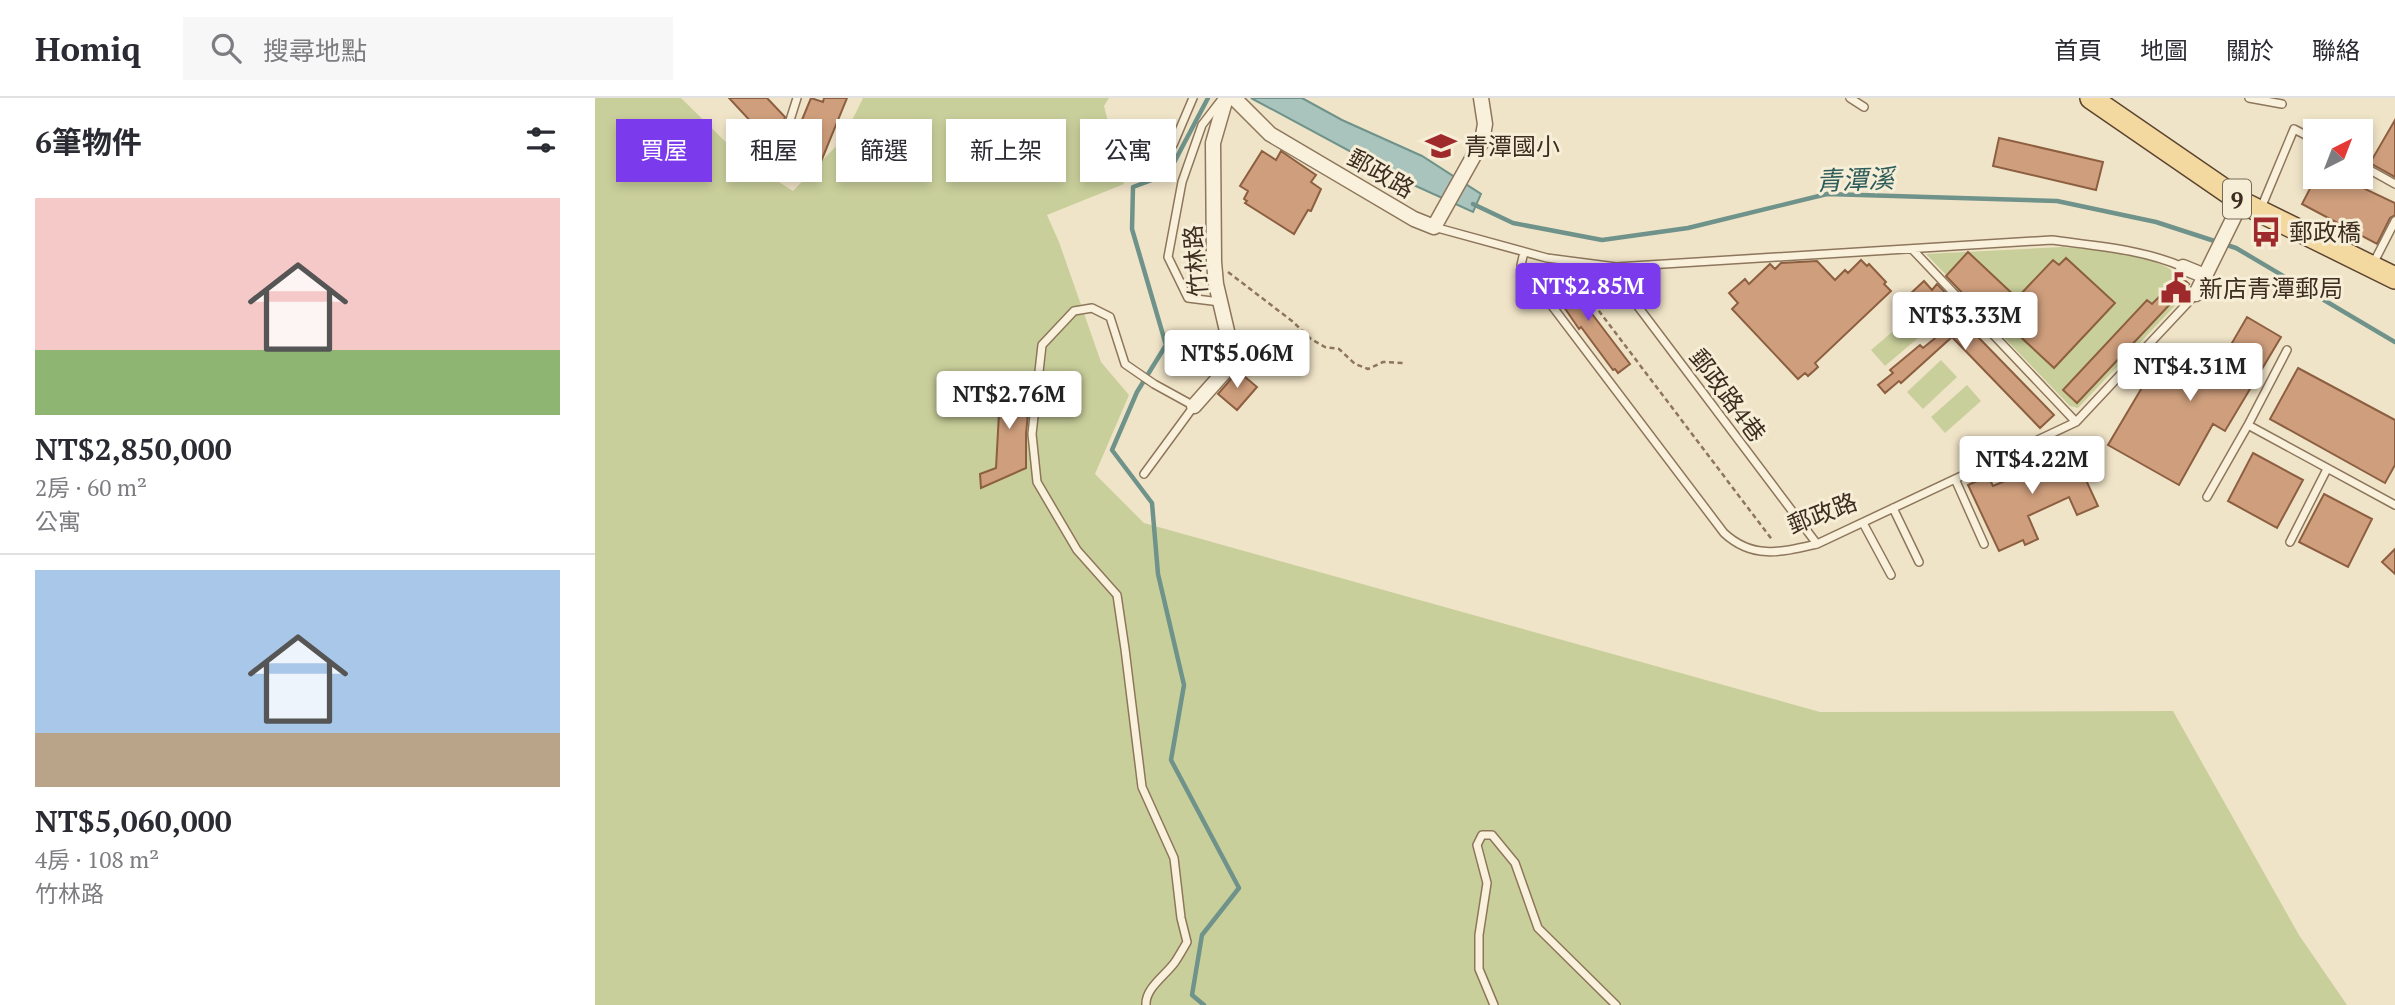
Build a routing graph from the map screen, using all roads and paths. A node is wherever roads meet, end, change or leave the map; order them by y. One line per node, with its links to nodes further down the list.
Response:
1 (797, 98): 11 (lane)
2 (1193, 98): 13 (lane)
3 (1224, 98): 22 (street, 竹林路); 29 (lane)
4 (1234, 98): 18 (street, 郵政路)
5 (1481, 98): 18 (street)
6 (1850, 98): 10 (lane)
7 (2091, 98): 16 (main road, 9)
8 (2249, 98): 9 (lane)
9 (2282, 104)
10 (1864, 107)
11 (790, 119)
12 (2303, 134): 16 (lane)
13 (1176, 138)
14 (2373, 172): 15 (lane)
15 (2395, 184)
16 (2246, 210): 23 (main road, 9); 26 (street)
17 (2395, 221): 23 (lane)
18 (1434, 227): 20 (lane, 郵政路)
19 (1912, 248): 24 (lane, 郵政路); 25 (lane, 郵政路); 33 (lane)
20 (1524, 252): 21 (lane, 郵政路); 45 (lane, 郵政路)
21 (1566, 261): 24 (lane, 郵政路); 45 (path)
22 (1215, 262): 29 (street, 竹林路); 31 (path)
23 (2372, 266): 27 (main road, 9)
24 (1616, 267): 43 (lane, 郵政路4巷)
25 (2183, 267): 26 (street, 郵政路)
26 (2207, 271): 28 (street, 郵政路)
27 (2395, 278)
28 (2196, 294): 33 (lane, 郵政路)
29 (1221, 302): 32 (street, 竹林路)
30 (2287, 350): 34 (lane)
31 (1404, 363)
32 (1194, 406): 36 (lane); 48 (lane)
33 (2076, 422): 37 (lane, 郵政路)
34 (2248, 425): 35 (lane); 38 (lane)
35 (2327, 469): 39 (lane); 42 (lane)
36 (1144, 474)
37 (1955, 479): 40 (lane, 郵政路); 44 (lane)
38 (2207, 498)
39 (2395, 505)
40 (1893, 508): 41 (lane, 郵政路); 46 (lane)
41 (1863, 523): 43 (lane, 郵政路); 47 (lane)
42 (2290, 542)
43 (1817, 544): 45 (lane, 郵政路)
44 (1984, 544)
45 (1777, 553)
46 (1919, 562)
47 (1891, 575)
48 (1146, 1005)
49 (1494, 1005): 50 (lane)
50 (1616, 1005)

